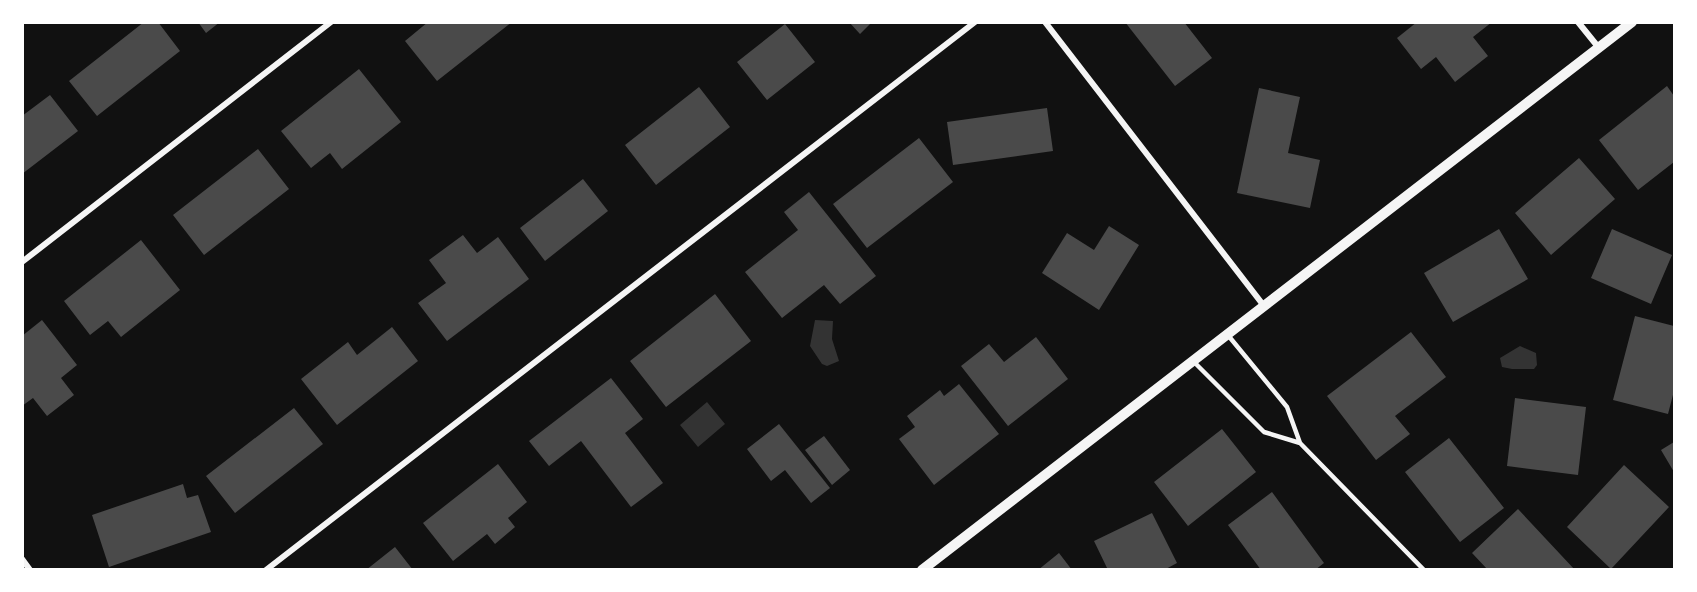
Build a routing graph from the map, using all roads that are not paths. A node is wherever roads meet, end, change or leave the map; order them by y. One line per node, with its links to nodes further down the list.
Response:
1 (331, 22): 7 (street)
2 (975, 22): 14 (street)
3 (1045, 22): 8 (street)
4 (1578, 22): 6 (street)
5 (1632, 22): 6 (street)
6 (1599, 48): 8 (street)
7 (22, 262)
8 (1264, 306): 9 (street)
9 (1227, 334): 10 (street); 11 (lane)
10 (1193, 361): 11 (lane); 15 (street)
11 (1300, 443): 16 (lane)
12 (22, 559): 13 (street)
13 (30, 570)
14 (266, 570)
15 (922, 570)
16 (1424, 570)

